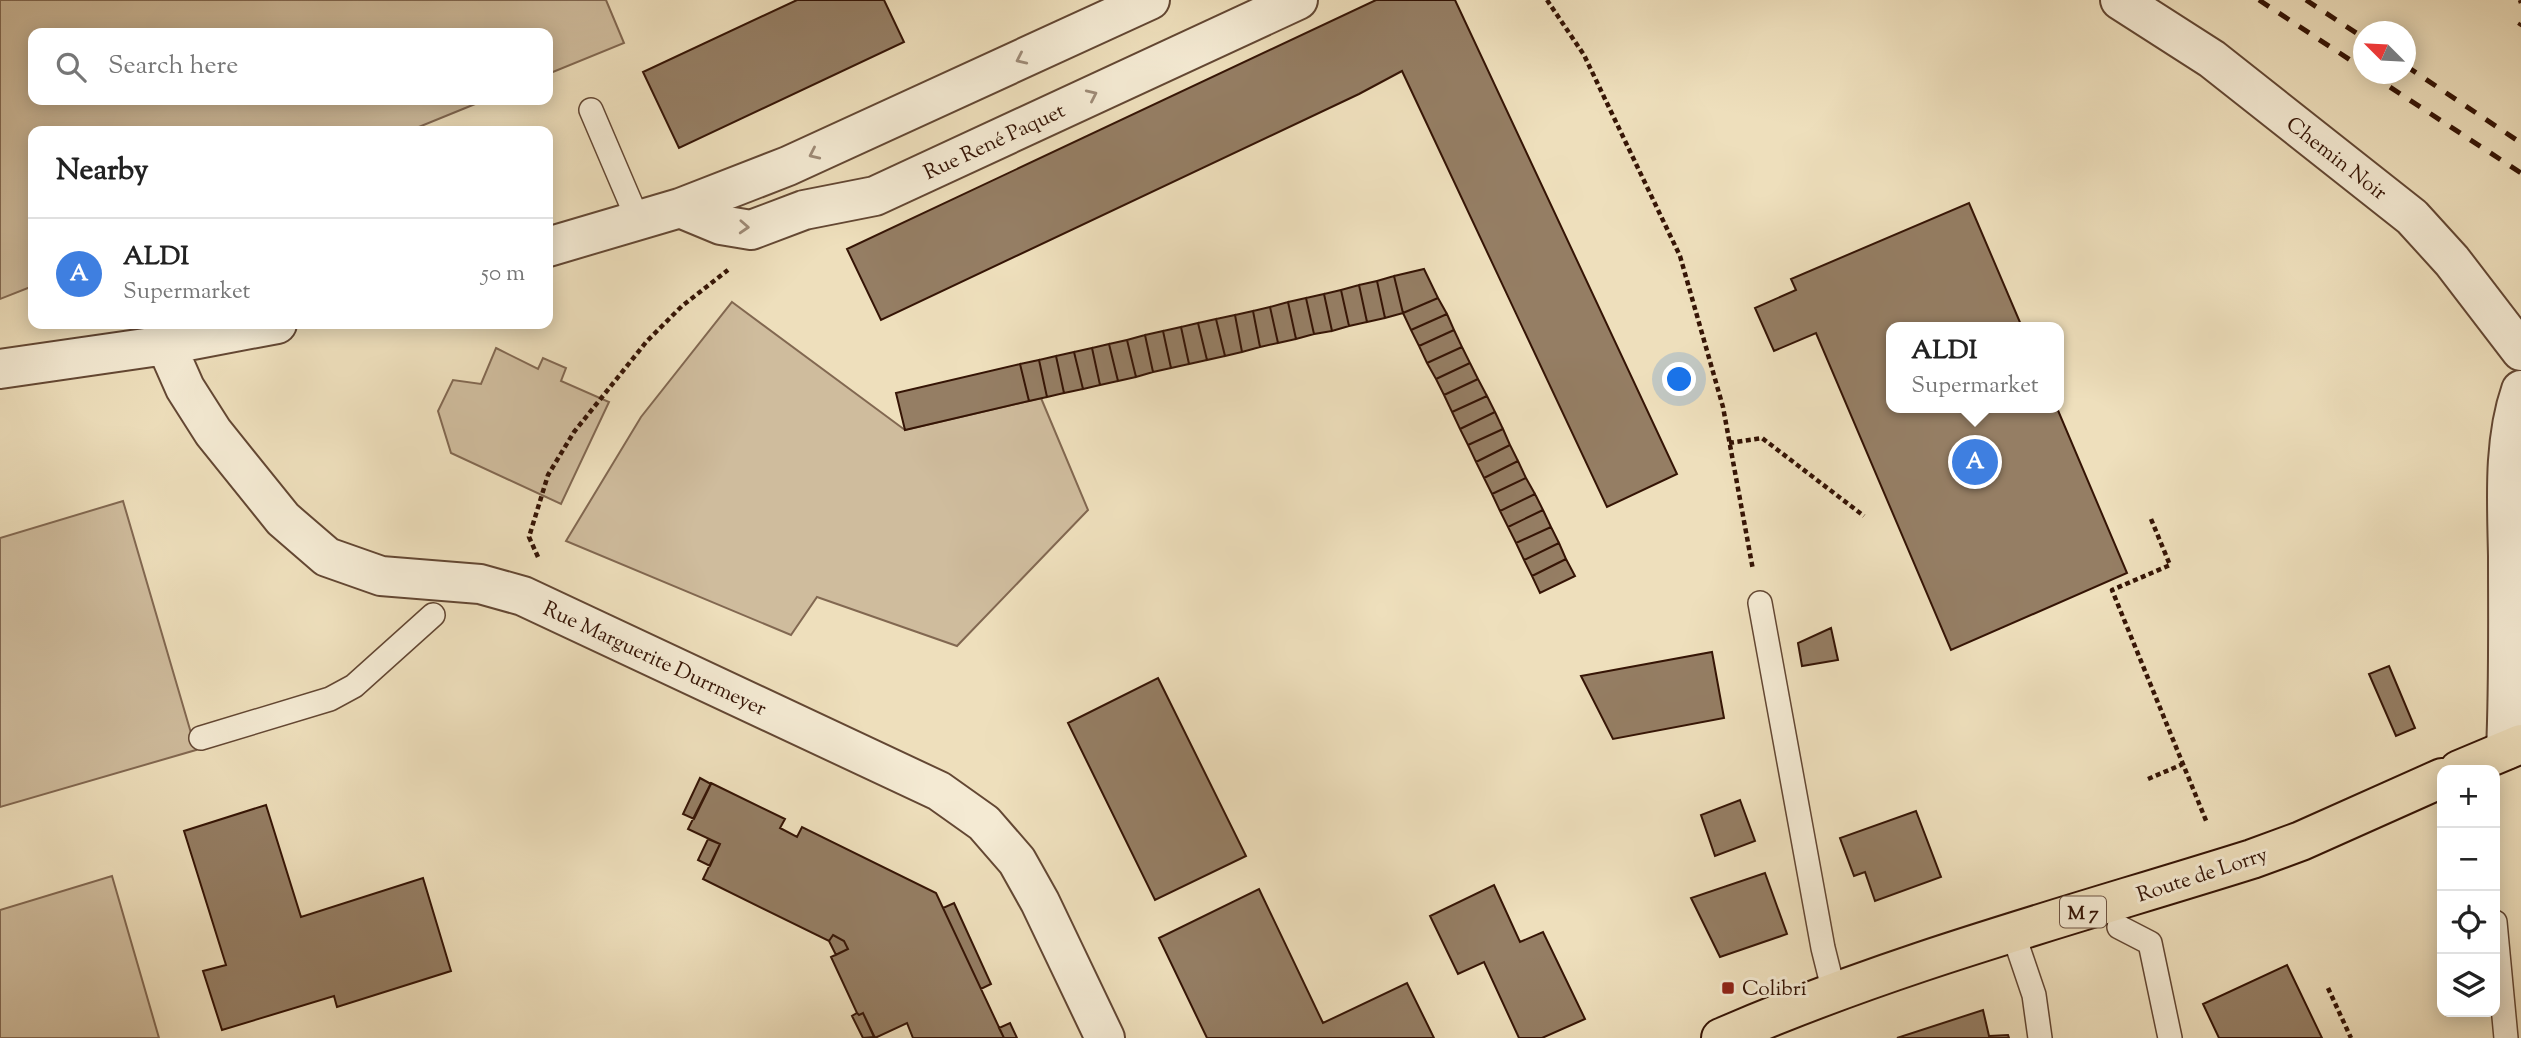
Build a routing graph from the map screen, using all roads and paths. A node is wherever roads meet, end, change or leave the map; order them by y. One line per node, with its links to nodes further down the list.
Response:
1 (1150, 0): 6 (street, one-way to 6)
2 (1298, 0): 6 (street, Rue René Paquet, one-way to 2)
3 (1546, 0): 15 (path)
4 (2120, 0): 12 (street, Chemin Noir)
5 (591, 110): 7 (lane)
6 (680, 208): 7 (street)
7 (638, 220): 8 (street)
8 (553, 246)
9 (734, 266): 18 (path)
10 (251, 329): 11 (street)
11 (166, 345): 13 (street); 18 (street, Rue Marguerite Durrmeyer)
12 (2521, 351)
13 (0, 369)
14 (2521, 390): 22 (street)
15 (1729, 443): 16 (path); 19 (path)
16 (1864, 516)
17 (2151, 519): 23 (path)
18 (523, 596): 32 (street, Rue Marguerite Durrmeyer)
19 (1760, 603): 31 (lane)
20 (433, 615): 21 (lane)
21 (201, 738)
22 (2489, 759)
23 (2183, 764): 24 (path); 26 (path)
24 (2148, 779)
25 (2437, 780): 28 (main road, Route de Lorry / M 7)
26 (2207, 823)
27 (2119, 927): 35 (lane)
28 (2012, 933): 31 (main road, Route de Lorry / M 7); 34 (lane)
29 (2498, 954): 37 (lane)
30 (2328, 988): 36 (path)
31 (1835, 992): 33 (main road, Route de Lorry / M 7)
32 (1105, 1038)
33 (1721, 1038)
34 (2040, 1038)
35 (2170, 1038)
36 (2351, 1038)
37 (2506, 1038)

